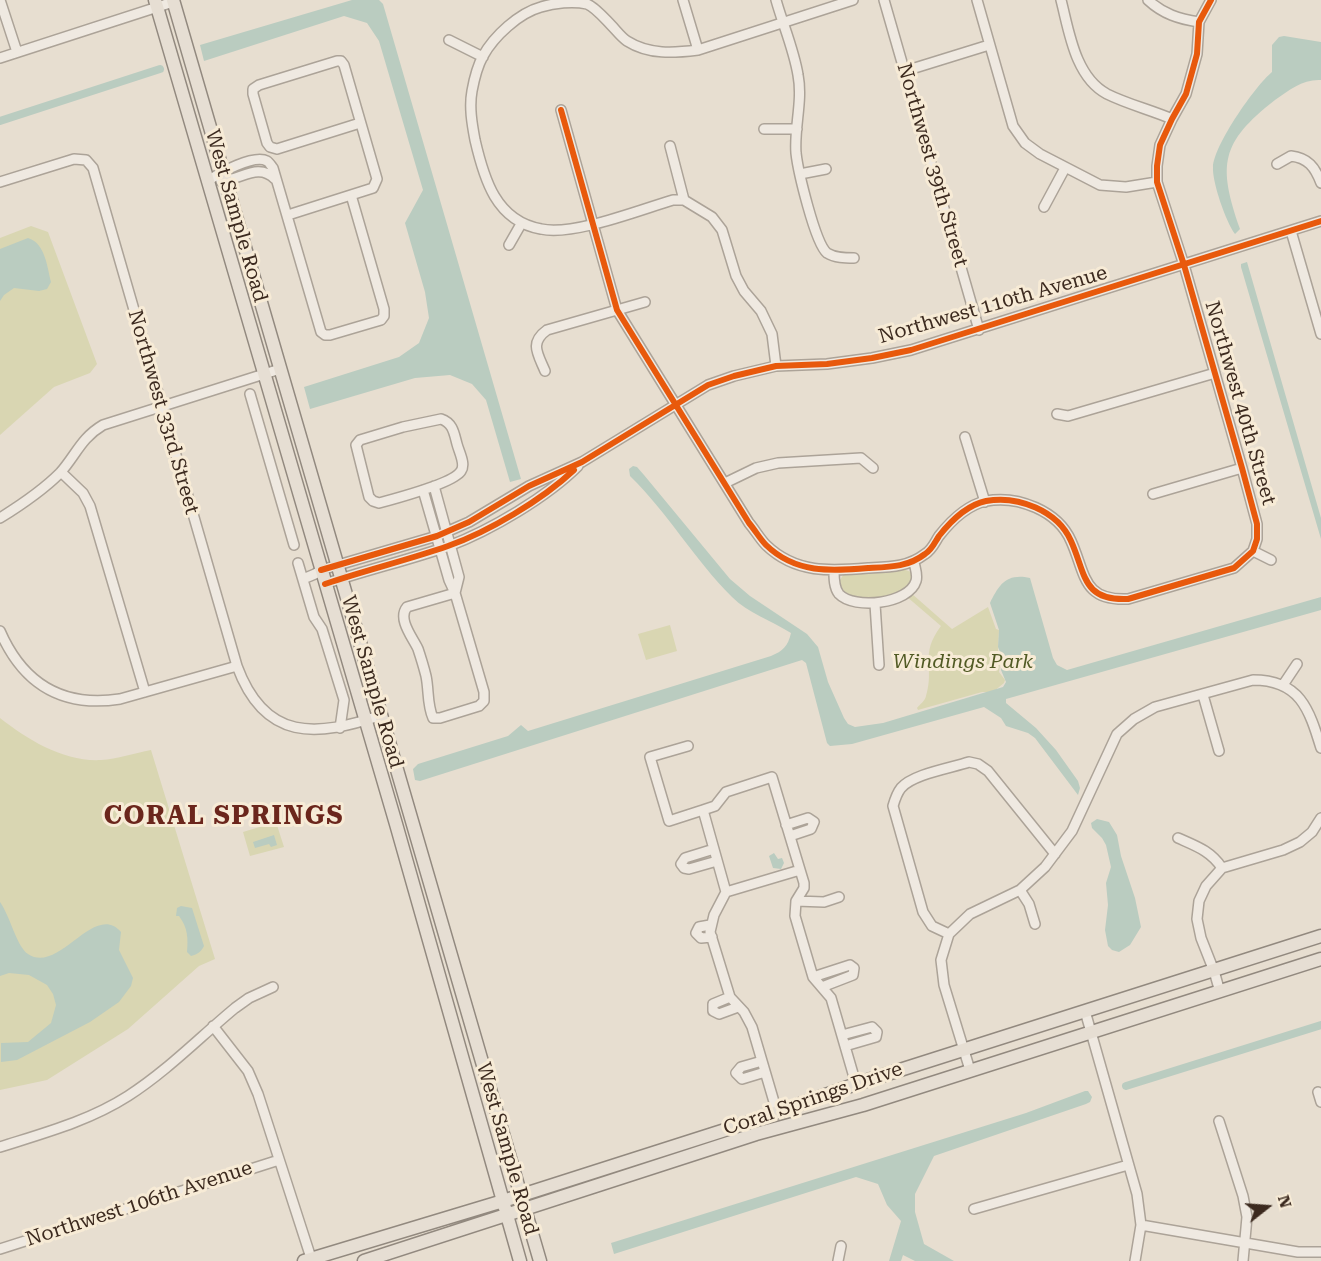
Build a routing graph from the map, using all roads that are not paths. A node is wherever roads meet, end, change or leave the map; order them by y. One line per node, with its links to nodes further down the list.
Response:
1 (0, 0): 18 (street)
2 (683, 0): 17 (street)
3 (776, 0): 14 (street)
4 (853, 0): 14 (street)
5 (884, 0): 21 (street, Northwest 39th Street)
6 (977, 0): 16 (street)
7 (1060, 0): 23 (street)
8 (1148, 0): 13 (street)
9 (1211, 0): 13 (street)
10 (173, 1): 12 (street); 32 (main road, West Sample Road)
11 (589, 2): 17 (street); 19 (street)
12 (156, 4): 18 (street); 33 (main road, West Sample Road)
13 (1199, 22): 23 (street)
14 (783, 23): 17 (street); 26 (street)
15 (449, 40): 19 (street)
16 (989, 45): 21 (street); 29 (street)
17 (698, 50)
18 (17, 52): 20 (street)
19 (483, 57): 42 (street)
20 (0, 58)
21 (905, 71): 50 (street, Northwest 39th Street)
22 (561, 110): 43 (street)
23 (1172, 119): 35 (street)
24 (360, 123): 24 (street); 37 (street)
25 (764, 129): 26 (street)
26 (797, 129): 31 (street)
27 (670, 146): 38 (street)
28 (1277, 164): 36 (street)
29 (1065, 168): 35 (street); 39 (street)
30 (826, 169): 31 (street)
31 (800, 174): 46 (street)
32 (224, 175): 33 (street); 40 (street); 53 (main road, West Sample Road)
33 (208, 181): 55 (main road, West Sample Road)
34 (0, 182): 59 (street, Northwest 33rd Street)
35 (1157, 182): 47 (street, Northwest 40th Street)
36 (1321, 183)
37 (351, 195): 40 (street); 40 (street)
38 (684, 200): 43 (street); 52 (street)
39 (1044, 207)
40 (288, 215)
41 (1321, 221): 44 (street, Northwest 110th Avenue)
42 (521, 224): 43 (street); 45 (street)
43 (593, 224): 49 (street)
44 (1291, 231): 47 (street, Northwest 110th Avenue); 51 (street)
45 (509, 245)
46 (854, 258)
47 (1184, 265): 50 (street, Northwest 110th Avenue); 56 (street, Northwest 40th Street)
48 (645, 302): 49 (street)
49 (617, 310): 54 (street); 58 (street)
50 (979, 330): 52 (street, Northwest 110th Avenue)
51 (1321, 334)
52 (776, 366): 58 (street, Northwest 110th Avenue)
53 (280, 369): 55 (street); 81 (main road, West Sample Road)
54 (545, 371)
55 (264, 374): 59 (street); 82 (main road, West Sample Road)
56 (1215, 374): 60 (street); 64 (street, Northwest 40th Street)
57 (250, 394): 74 (street)
58 (675, 404): 62 (street, Northwest 110th Avenue); 66 (street)
59 (161, 405): 65 (street); 92 (street, Northwest 33rd Street)
60 (1057, 414)
61 (965, 437): 70 (street)
62 (582, 462): 72 (street, Northwest 110th Avenue); 75 (street, Northwest 110th Avenue)
63 (873, 468): 66 (street)
64 (1242, 468): 69 (street); 77 (street, Northwest 40th Street)
65 (61, 472): 71 (street); 94 (street)
66 (725, 483): 83 (street)
67 (434, 486): 68 (street); 68 (street); 72 (street)
68 (423, 490): 73 (street)
69 (1153, 494)
70 (985, 501): 77 (street); 79 (street)
71 (0, 518)
72 (448, 532): 73 (street, Northwest 110th Avenue); 75 (street)
73 (437, 536): 76 (street); 81 (street, Northwest 110th Avenue)
74 (294, 545)
75 (450, 545): 76 (street, Northwest 110th Avenue); 87 (street)
76 (440, 549): 84 (street, Northwest 110th Avenue); 87 (street)
77 (1252, 551): 78 (street)
78 (1271, 560)
79 (914, 562): 83 (street); 88 (street)
80 (298, 563): 85 (street)
81 (338, 564): 82 (street, Northwest 110th Avenue); 84 (main road, West Sample Road)
82 (321, 570): 85 (street, Northwest 110th Avenue); 86 (main road, West Sample Road)
83 (834, 571): 88 (street)
84 (342, 578): 86 (street, Northwest 110th Avenue); 96 (main road, West Sample Road)
85 (303, 579): 98 (street)
86 (325, 584): 97 (main road, West Sample Road)
87 (455, 593): 87 (street)
88 (875, 604): 91 (street)
89 (0, 631): 94 (street)
90 (1297, 664): 93 (street)
91 (879, 665)
92 (237, 666): 94 (street); 98 (street, Northwest 33rd Street)
93 (1283, 685): 95 (street); 100 (street)
94 (145, 692)
95 (1203, 695): 101 (street); 108 (street)
96 (382, 716): 97 (street, Northwest 33rd Street); 146 (main road, West Sample Road)
97 (365, 721): 98 (street, Northwest 33rd Street); 147 (main road, West Sample Road)
98 (339, 728)
99 (688, 746): 102 (street)
100 (1321, 748)
101 (1219, 751)
102 (703, 810): 104 (street); 107 (street)
103 (1321, 818): 110 (street)
104 (786, 825): 105 (street); 105 (street)
105 (789, 836): 111 (street)
106 (1178, 838): 110 (street)
107 (714, 849): 109 (street); 109 (street)
108 (1055, 854): 112 (street); 118 (street)
109 (717, 861): 113 (street)
110 (1222, 868): 122 (street)
111 (800, 870): 113 (street); 115 (street)
112 (1020, 890): 116 (street); 118 (street)
113 (726, 892): 117 (street)
114 (839, 897): 115 (street)
115 (796, 901): 123 (street)
116 (1035, 924)
117 (710, 925): 120 (street); 120 (street)
118 (949, 934): 134 (street)
119 (1321, 936): 122 (main road, Coral Springs Drive)
120 (712, 937): 127 (street)
121 (1321, 959): 126 (main road, Coral Springs Drive)
122 (1214, 971): 126 (street); 129 (main road, Coral Springs Drive)
123 (813, 977): 125 (street); 125 (street)
124 (273, 987): 130 (street)
125 (822, 987): 132 (street)
126 (1220, 992): 131 (main road, Coral Springs Drive)
127 (730, 997): 128 (street); 128 (street)
128 (738, 1006): 135 (street)
129 (1085, 1011): 131 (street); 134 (main road, Coral Springs Drive)
130 (213, 1026): 143 (street); 144 (street)
131 (1090, 1032): 136 (main road, Coral Springs Drive); 145 (street)
132 (842, 1035): 133 (street); 133 (street)
133 (845, 1046): 138 (street)
134 (964, 1049): 136 (street); 138 (main road, Coral Springs Drive)
135 (762, 1060): 137 (street); 137 (street)
136 (970, 1070): 148 (main road, Coral Springs Drive)
137 (765, 1072): 141 (street)
138 (856, 1084): 141 (main road, Coral Springs Drive)
139 (1318, 1092): 140 (street)
140 (1321, 1102)
141 (777, 1112): 146 (main road, Coral Springs Drive)
142 (1219, 1121): 152 (street)
143 (0, 1147)
144 (279, 1160): 154 (street, Northwest 106th Avenue); 156 (street)
145 (1128, 1165): 149 (street); 151 (street)
146 (521, 1195): 147 (main road, Coral Springs Drive); 148 (main road, West Sample Road)
147 (503, 1202): 150 (main road, West Sample Road); 156 (main road, Coral Springs Drive)
148 (526, 1209): 150 (main road, Coral Springs Drive); 159 (main road, West Sample Road)
149 (974, 1209)
150 (507, 1214): 157 (main road, Coral Springs Drive); 158 (main road, West Sample Road)
151 (1141, 1225): 152 (street); 161 (street)
152 (1246, 1242): 155 (street); 162 (street)
153 (841, 1246): 160 (street)
154 (0, 1249)
155 (1321, 1252)
156 (309, 1260)
157 (364, 1261)
158 (520, 1261)
159 (540, 1261)
160 (838, 1261)
161 (1135, 1261)
162 (1243, 1261)

